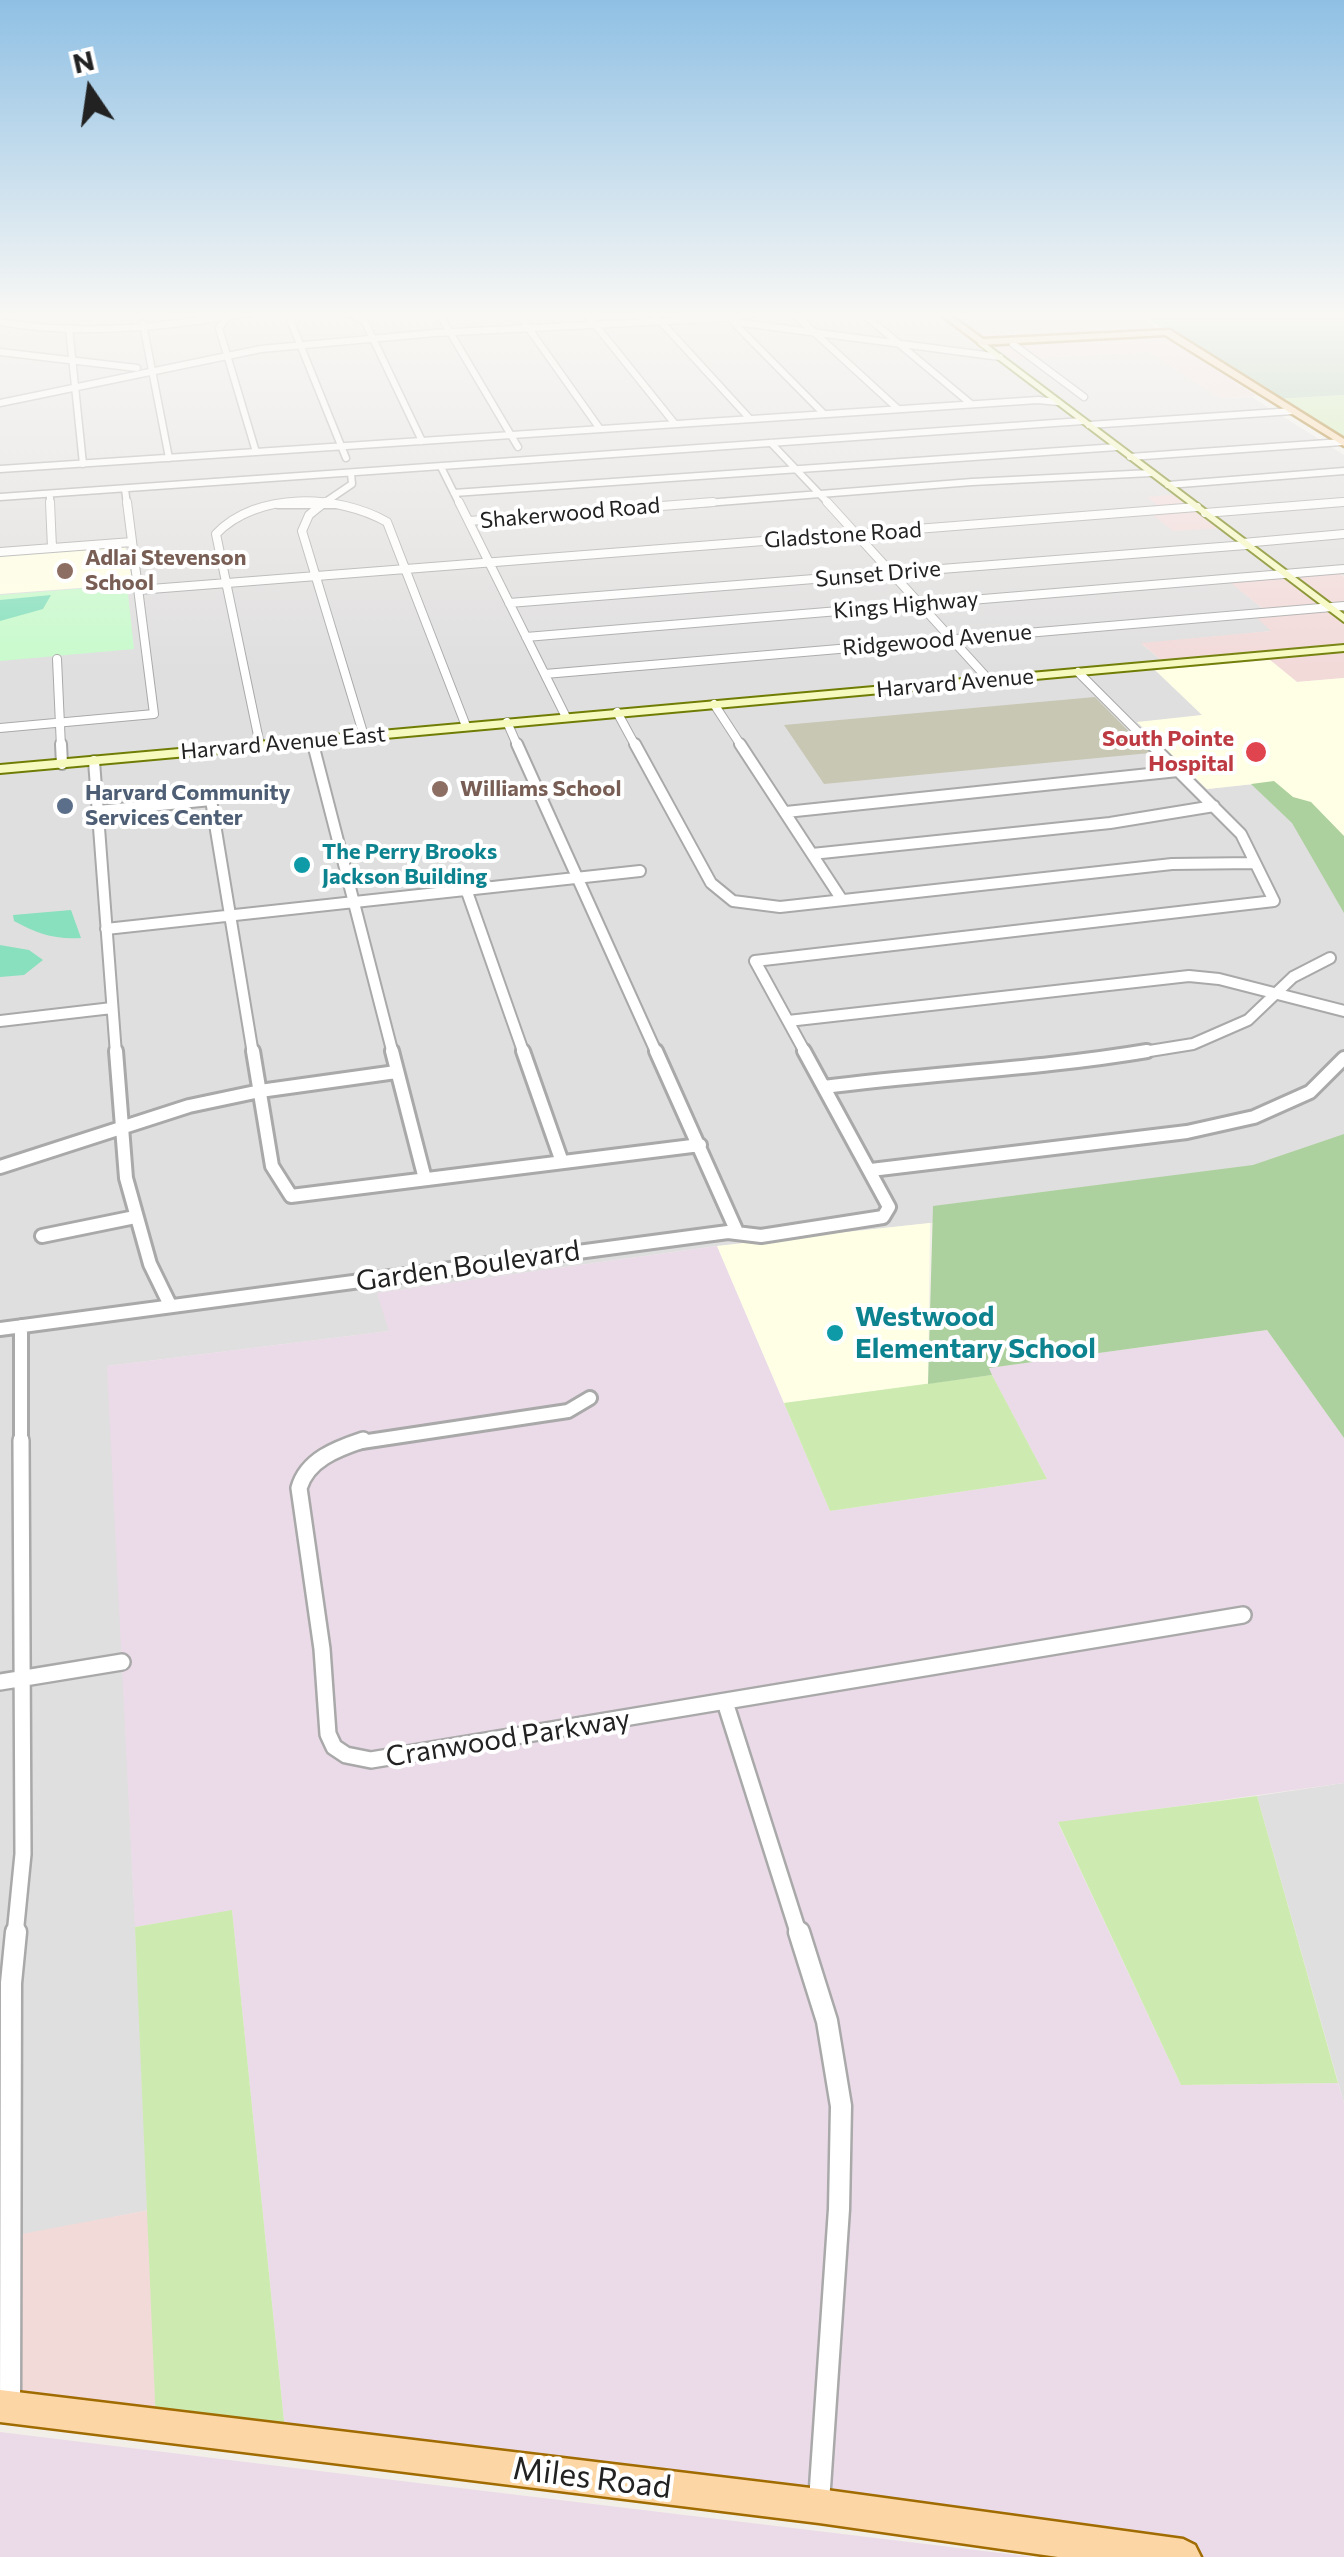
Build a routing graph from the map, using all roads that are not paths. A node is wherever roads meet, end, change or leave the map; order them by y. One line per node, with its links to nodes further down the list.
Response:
1 (79, 431): 22 (street)
2 (164, 431): 20 (street)
3 (250, 431): 18 (street)
4 (335, 431): 15 (street)
5 (417, 431): 12 (street)
6 (510, 431): 11 (street)
7 (566, 431): 11 (street)
8 (955, 431): 13 (street)
9 (1097, 431): 17 (main road)
10 (1318, 431): 14 (main road)
11 (512, 435): 12 (street); 16 (street)
12 (422, 441): 15 (street)
13 (771, 443): 23 (street); 24 (street)
14 (1340, 445): 19 (street)
15 (341, 447): 18 (street); 21 (street)
16 (518, 447)
17 (1117, 447): 19 (main road); 24 (street)
18 (256, 452): 20 (street)
19 (1130, 457): 27 (main road)
20 (169, 458): 22 (street)
21 (346, 458)
22 (82, 464): 25 (street)
23 (441, 467): 28 (street); 31 (street)
24 (794, 468): 31 (street); 33 (street)
25 (0, 469)
26 (1344, 471): 29 (street)
27 (1151, 472): 29 (main road); 33 (street, Shakerwood Road)
28 (351, 473): 30 (street); 35 (street)
29 (1168, 485): 37 (main road)
30 (125, 488): 32 (street); 41 (street)
31 (454, 492): 38 (street)
32 (50, 494): 34 (street); 43 (street)
33 (821, 495): 38 (street, Shakerwood Road); 39 (street)
34 (0, 497)
35 (326, 502): 46 (street); 50 (street); 51 (street)
36 (1344, 502): 37 (street, Gladstone Road)
37 (1201, 510): 39 (street, Gladstone Road); 42 (main road)
38 (468, 521): 45 (street)
39 (858, 534): 45 (street, Gladstone Road); 48 (street)
40 (1344, 534): 42 (street, Sunset Drive)
41 (132, 542): 43 (street); 52 (street)
42 (1244, 544): 48 (street, Sunset Drive); 49 (main road)
43 (52, 548): 44 (street)
44 (0, 552)
45 (489, 562): 46 (street, Gladstone Road); 53 (street)
46 (404, 568): 50 (street, Gladstone Road); 70 (street)
47 (1344, 569): 49 (street, Kings Highway)
48 (895, 573): 53 (street, Sunset Drive); 54 (street)
49 (1286, 574): 54 (street, Kings Highway); 56 (main road)
50 (316, 575): 51 (street, Gladstone Road); 72 (street)
51 (227, 583): 52 (street, Gladstone Road); 74 (street)
52 (138, 590): 68 (street)
53 (509, 603): 58 (street)
54 (922, 604): 58 (street, Kings Highway); 59 (street)
55 (1344, 606): 56 (street, Ridgewood Avenue)
56 (1328, 607): 57 (main road); 59 (street, Ridgewood Avenue)
57 (1344, 619)
58 (526, 637): 63 (street)
59 (953, 639): 63 (street, Ridgewood Avenue); 64 (street)
60 (1344, 648): 62 (main road, Harvard Avenue)
61 (57, 659): 68 (street)
62 (1078, 672): 64 (main road, Harvard Avenue); 78 (street)
63 (546, 674): 67 (street)
64 (989, 680): 65 (main road, Harvard Avenue)
65 (714, 704): 66 (main road, Harvard Avenue); 81 (street)
66 (616, 712): 67 (main road, Harvard Avenue); 87 (street)
67 (566, 717): 69 (main road, Harvard Avenue East)
68 (60, 722): 71 (street); 76 (street)
69 (507, 722): 70 (main road, Harvard Avenue East); 85 (street)
70 (466, 726): 72 (main road, Harvard Avenue East)
71 (0, 728)
72 (364, 736): 73 (main road, Harvard Avenue East)
73 (312, 741): 74 (main road, Harvard Avenue East); 88 (street)
74 (260, 746): 75 (main road, Harvard Avenue East)
75 (94, 760): 76 (main road, Harvard Avenue East); 80 (street)
76 (62, 764): 77 (main road, Harvard Avenue East)
77 (0, 769)
78 (1178, 771): 79 (street); 81 (street)
79 (1214, 806): 82 (street); 83 (street)
80 (98, 810): 89 (street); 90 (street)
81 (786, 812): 82 (street)
82 (812, 854): 87 (street)
83 (1254, 863): 87 (street); 96 (street)
84 (640, 870): 85 (street)
85 (577, 876): 86 (street); 102 (street)
86 (466, 889): 88 (street); 103 (street)
87 (842, 900)
88 (352, 902): 89 (street); 98 (street)
89 (230, 916): 90 (street); 100 (street)
90 (106, 929): 93 (street)
91 (1330, 958): 92 (street)
92 (1276, 992): 94 (street); 96 (street); 99 (street)
93 (112, 1008): 95 (street); 101 (street)
94 (1344, 1011)
95 (0, 1021)
96 (788, 1021): 99 (street)
97 (1344, 1058): 105 (street)
98 (396, 1072): 100 (street); 106 (street)
99 (824, 1087): 105 (street)
100 (260, 1091): 101 (street); 106 (street)
101 (120, 1127): 104 (street); 107 (street)
102 (700, 1145): 103 (street); 108 (street)
103 (562, 1162): 106 (street)
104 (0, 1167)
105 (871, 1170): 108 (street, Garden Boulevard)
106 (424, 1180)
107 (135, 1217): 109 (street); 110 (street)
108 (737, 1232): 110 (street, Garden Boulevard)
109 (42, 1236)
110 (170, 1305): 111 (street, Garden Boulevard)
111 (21, 1326): 112 (street, Garden Boulevard); 116 (street)
112 (0, 1329)
113 (590, 1398): 118 (street, Cranwood Parkway)
114 (1244, 1615): 118 (street, Cranwood Parkway)
115 (122, 1662): 116 (street)
116 (22, 1678): 117 (street); 119 (street)
117 (0, 1682)
118 (725, 1702): 120 (street)
119 (5, 2406): 120 (main road, Miles Road)
120 (819, 2506): 121 (main road, Miles Road)
121 (1182, 2557)

